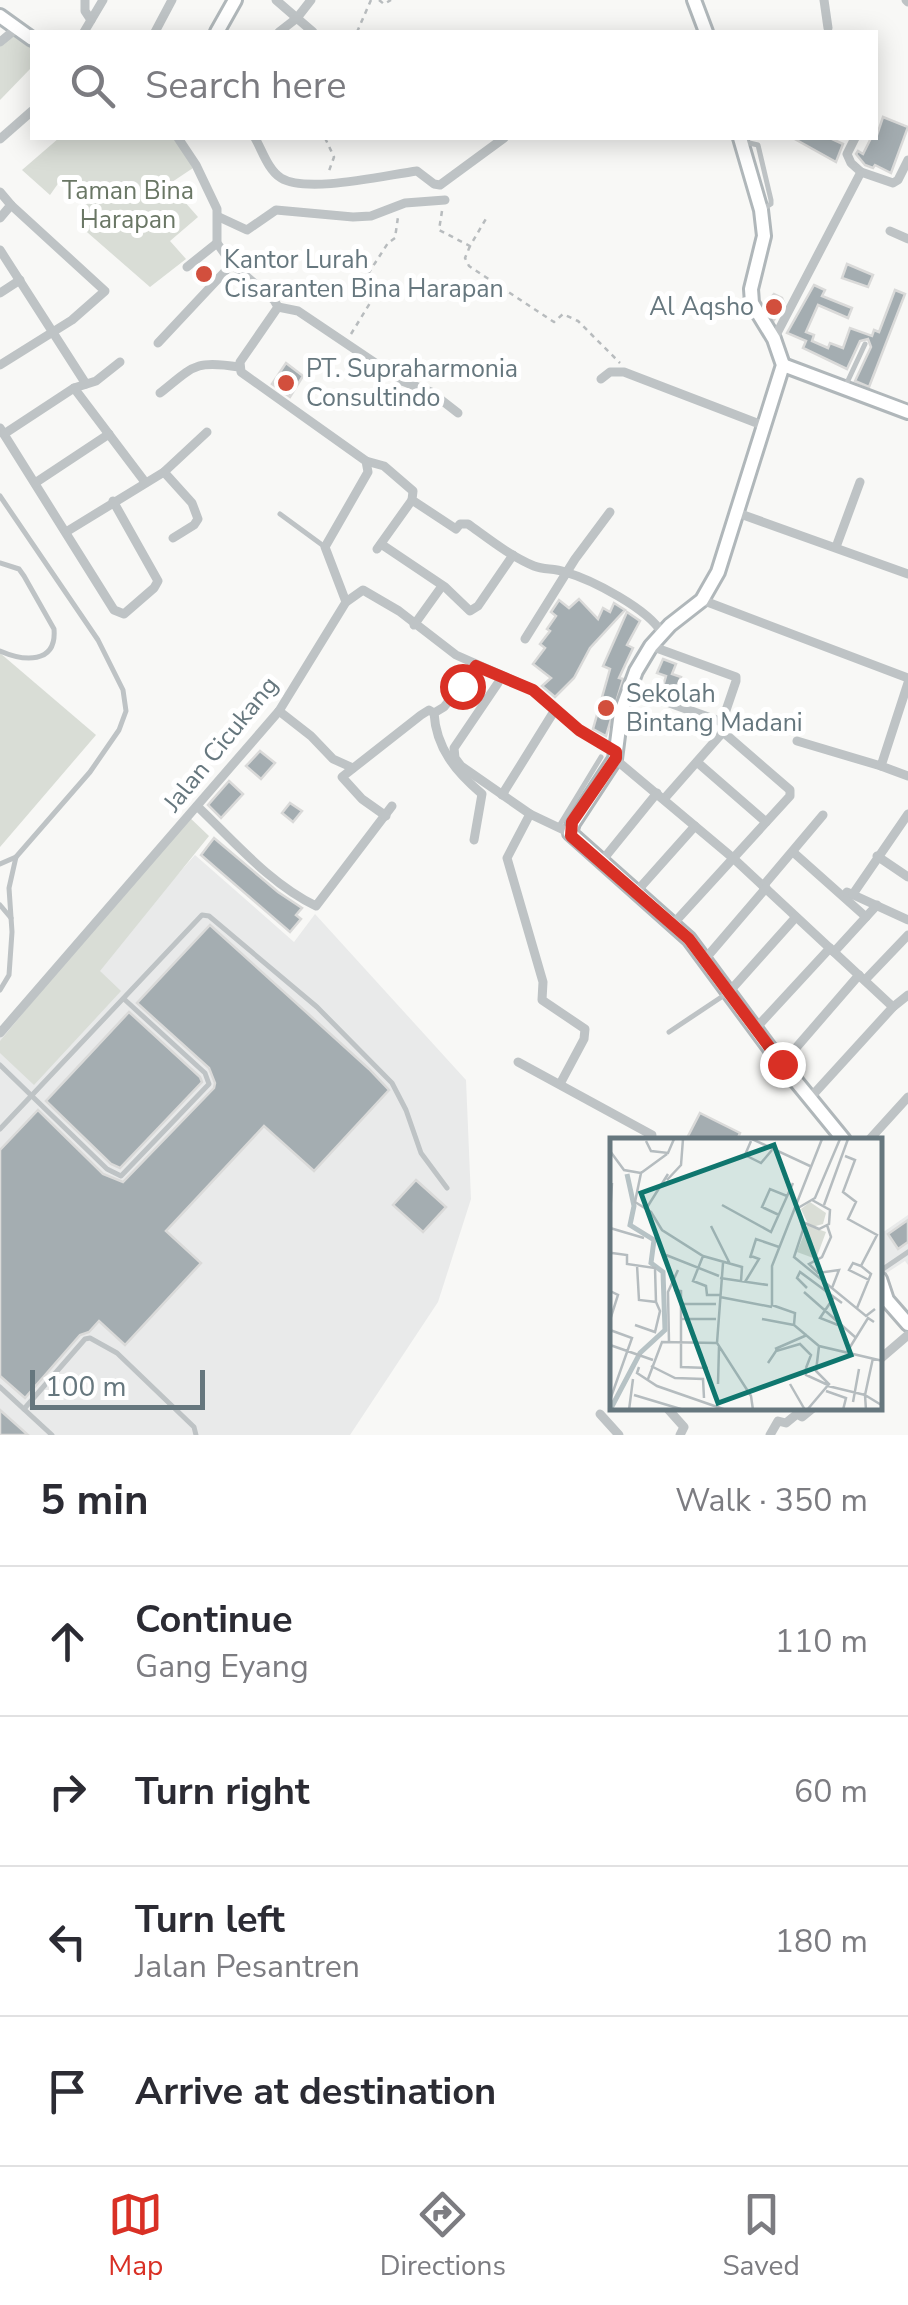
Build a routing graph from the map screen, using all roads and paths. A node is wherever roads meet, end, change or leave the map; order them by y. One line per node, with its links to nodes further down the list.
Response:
1 (85, 0): 14 (street)
2 (103, 0): 14 (street)
3 (172, 0): 18 (street)
4 (235, 0): 19 (street)
5 (276, 0): 13 (street)
6 (311, 0): 13 (street)
7 (371, 0): 22 (path)
8 (379, 0): 9 (path)
9 (391, 0)
10 (694, 0): 23 (street)
11 (824, 0): 16 (street)
12 (0, 16): 15 (street)
13 (297, 18): 20 (street); 21 (street)
14 (92, 20): 17 (street)
15 (17, 28): 24 (street); 25 (street)
16 (828, 28)
17 (85, 30)
18 (156, 30)
19 (219, 30)
20 (282, 30)
21 (311, 30)
22 (358, 30)
23 (705, 30)
24 (30, 38)
25 (0, 42)
26 (30, 113): 27 (street)
27 (0, 139)
28 (179, 140): 42 (street)
29 (256, 140): 36 (street)
30 (326, 140): 36 (path)
31 (501, 140): 36 (street)
32 (741, 140): 55 (street)
33 (854, 140): 35 (street)
34 (908, 160): 35 (street)
35 (862, 172): 55 (street)
36 (315, 184)
37 (0, 192): 39 (street)
38 (445, 200): 40 (street); 47 (path)
39 (11, 205): 43 (street); 54 (street)
40 (398, 205): 42 (street); 57 (path)
41 (487, 216): 47 (path)
42 (219, 217): 46 (street)
43 (0, 218)
44 (890, 232): 45 (street)
45 (908, 240)
46 (217, 243): 49 (street); 50 (street)
47 (470, 246): 63 (path)
48 (0, 250): 51 (street)
49 (232, 264): 53 (street); 56 (street)
50 (187, 267)
51 (20, 280): 52 (street); 54 (street)
52 (0, 293)
53 (278, 307): 57 (street); 62 (street)
54 (55, 332): 60 (street); 65 (street)
55 (774, 339): 61 (street)
56 (158, 343)
57 (346, 343): 70 (street)
58 (865, 344): 66 (lane)
59 (120, 362): 65 (street)
60 (0, 365)
61 (783, 365): 66 (street); 71 (street)
62 (240, 367): 68 (street); 75 (street)
63 (634, 376): 64 (street); 71 (street)
64 (601, 379)
65 (86, 384): 67 (street)
66 (845, 387): 69 (street)
67 (74, 388): 72 (street); 74 (street)
68 (160, 393)
69 (908, 412)
70 (458, 413)
71 (762, 425): 84 (street)
72 (2, 431): 79 (street)
73 (208, 432): 76 (street)
74 (109, 434): 77 (street); 79 (street)
75 (366, 460): 81 (street); 89 (street)
76 (164, 472): 77 (street); 87 (street)
77 (146, 482): 82 (street)
78 (860, 482): 88 (street)
79 (35, 483): 86 (street)
80 (0, 496): 128 (lane)
81 (412, 500): 90 (street); 94 (street)
82 (113, 501): 86 (street); 86 (street)
83 (610, 512): 92 (street)
84 (736, 512): 88 (street); 95 (street)
85 (280, 514): 89 (lane)
86 (66, 532)
87 (173, 538)
88 (836, 546): 93 (street)
89 (325, 547): 96 (street)
90 (513, 555): 92 (street); 94 (street)
91 (0, 563): 101 (lane)
92 (567, 572): 98 (street); 99 (street)
93 (908, 574)
94 (442, 586): 97 (street)
95 (702, 600): 98 (street); 103 (street)
96 (346, 602): 97 (street); 106 (street, Jalan Cicukang)
97 (414, 625): 102 (street)
98 (662, 634): 100 (street)
99 (525, 639)
100 (651, 646): 105 (street); 109 (street)
101 (0, 651)
102 (476, 666): 107 (street); 111 (street)
103 (908, 680): 113 (street)
104 (498, 683): 116 (street)
105 (628, 688): 109 (street); 111 (street)
106 (279, 711): 114 (street); 118 (street, Jalan Cicukang)
107 (434, 713): 114 (street); 125 (street)
108 (553, 713): 116 (street)
109 (722, 727): 112 (street); 122 (street)
110 (797, 741): 113 (street)
111 (611, 756): 117 (street); 124 (street)
112 (697, 762): 117 (street); 122 (street)
113 (881, 766): 115 (street)
114 (353, 768): 118 (street)
115 (908, 776)
116 (502, 796): 119 (street)
117 (660, 796): 123 (street); 130 (street)
118 (197, 806): 155 (street, Jalan Cicukang)
119 (530, 814): 124 (street); 159 (street)
120 (908, 814): 127 (street)
121 (823, 816): 126 (street)
122 (766, 822): 129 (street)
123 (695, 826): 129 (street); 135 (street)
124 (563, 831): 130 (street)
125 (474, 840)
126 (793, 852): 133 (street); 134 (street)
127 (877, 856): 132 (street); 136 (street)
128 (16, 857): 131 (lane); 140 (lane)
129 (732, 858): 133 (street); 143 (street)
130 (602, 862): 135 (street)
131 (0, 864)
132 (908, 877)
133 (764, 887): 141 (street); 146 (street)
134 (835, 887): 136 (street); 139 (street)
135 (637, 891): 143 (street)
136 (853, 894): 137 (street)
137 (877, 905): 139 (street); 142 (street)
138 (0, 906): 140 (lane)
139 (866, 917): 145 (street)
140 (11, 918): 148 (lane)
141 (796, 918): 145 (street); 149 (street)
142 (908, 920)
143 (674, 923): 146 (street)
144 (908, 935): 147 (street)
145 (832, 950): 147 (street); 153 (street)
146 (706, 958): 149 (street)
147 (862, 978): 152 (street); 157 (street)
148 (0, 990)
149 (729, 992): 153 (street); 154 (lane)
150 (908, 995): 152 (street)
151 (124, 1000): 160 (lane); 160 (lane); 167 (lane)
152 (893, 1007): 161 (street)
153 (756, 1028): 157 (street)
154 (669, 1032)
155 (0, 1033)
156 (518, 1062): 159 (street)
157 (782, 1064): 161 (street)
158 (0, 1065): 160 (lane)
159 (560, 1084): 164 (street)
160 (32, 1095): 163 (lane)
161 (813, 1095): 165 (street)
162 (908, 1097): 166 (street)
163 (0, 1129)
164 (652, 1135)
165 (843, 1138)
166 (871, 1138)
167 (447, 1188)
168 (908, 1252): 169 (lane)
169 (883, 1269)
170 (883, 1288): 171 (street)
171 (908, 1324)
172 (908, 1335): 173 (street)
173 (883, 1356)
174 (0, 1386): 175 (lane)
175 (24, 1409): 179 (lane); 180 (lane)
176 (669, 1410): 182 (street)
177 (811, 1410): 183 (street)
178 (600, 1414): 181 (street)
179 (52, 1435)
180 (196, 1435)
181 (620, 1435)
182 (680, 1435)
183 (770, 1435)

